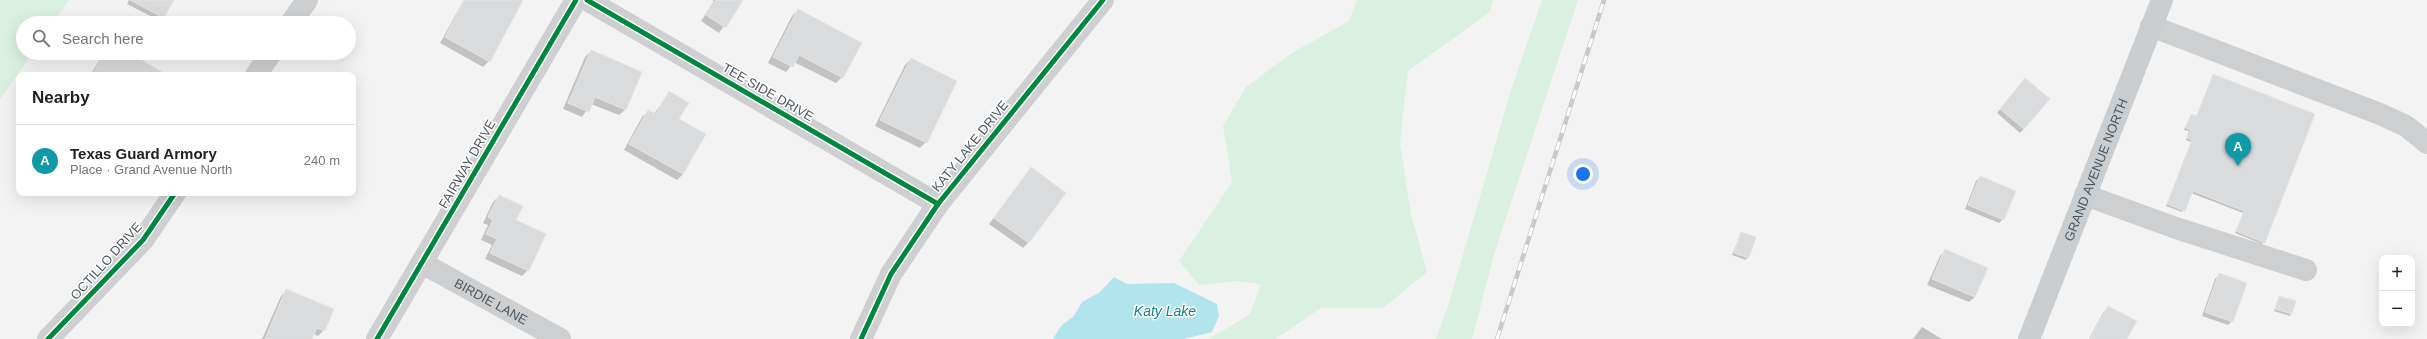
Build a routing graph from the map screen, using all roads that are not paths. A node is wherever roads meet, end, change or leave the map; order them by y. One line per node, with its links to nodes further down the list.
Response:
1 (307, 0): 6 (street)
2 (576, 0): 14 (street, FAIRWAY DRIVE)
3 (587, 0): 13 (street, TEE SIDE DRIVE)
4 (1103, 0): 13 (street, KATY LAKE DRIVE)
5 (2162, 0): 7 (main road, GRAND AVENUE NORTH)
6 (296, 16)
7 (2152, 26): 10 (street); 11 (main road, GRAND AVENUE NORTH)
8 (266, 60): 9 (street)
9 (258, 72)
10 (2427, 143)
11 (2085, 195): 15 (street); 20 (main road, GRAND AVENUE NORTH)
12 (173, 196): 16 (street, OCTILLO DRIVE)
13 (938, 204): 19 (street, KATY LAKE DRIVE)
14 (422, 263): 17 (street, FAIRWAY DRIVE); 18 (street, BIRDIE LANE)
15 (2306, 270)
16 (48, 339)
17 (377, 339)
18 (560, 339)
19 (861, 339)
20 (2028, 339)

